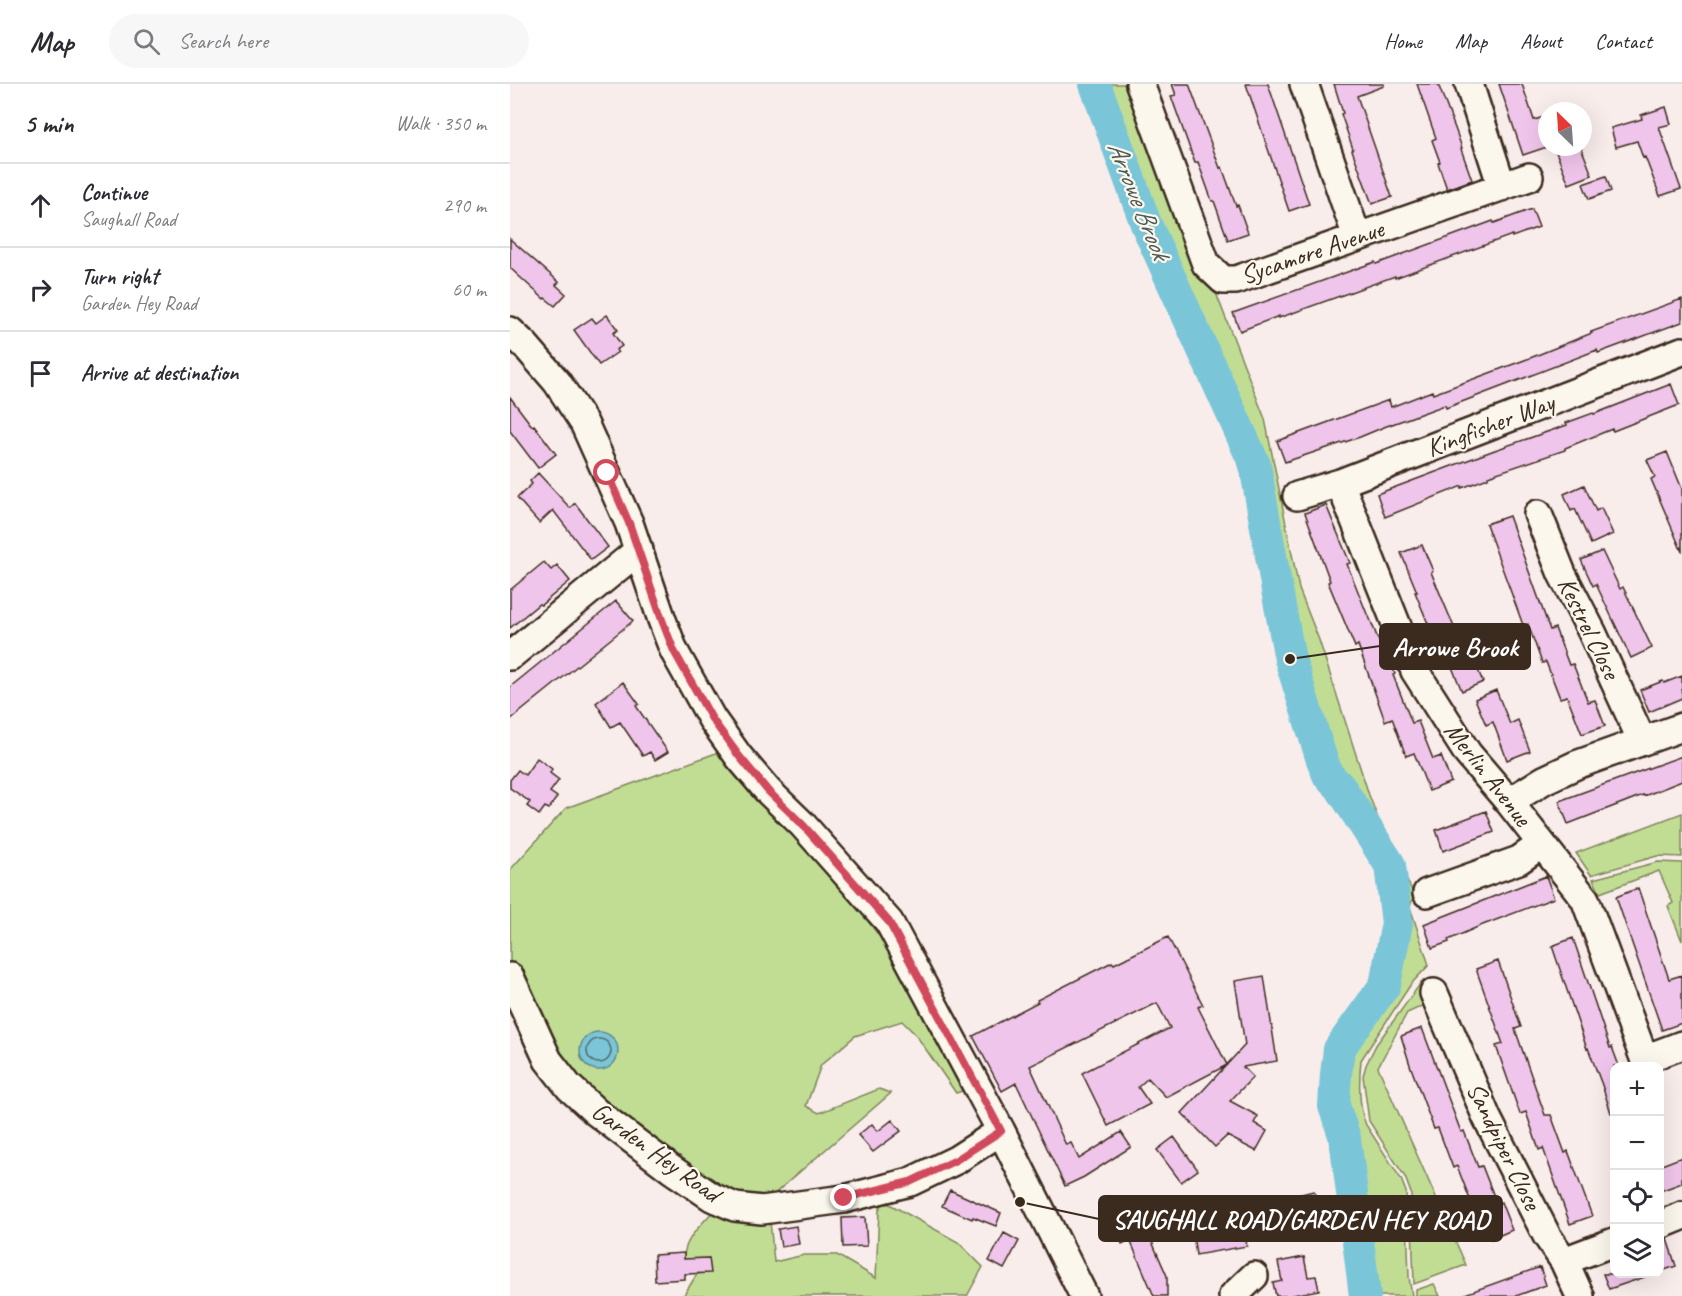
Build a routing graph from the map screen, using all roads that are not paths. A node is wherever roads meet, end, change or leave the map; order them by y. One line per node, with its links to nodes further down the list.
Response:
1 (1140, 84): 6 (street, Sycamore Avenue)
2 (1304, 84): 6 (street)
3 (1469, 84): 5 (street)
4 (1529, 177): 5 (street, Sycamore Avenue)
5 (1502, 188): 6 (street, Sycamore Avenue)
6 (1358, 237)
7 (510, 331): 12 (street)
8 (1682, 351): 9 (street, Kingfisher Way)
9 (1340, 483): 10 (street, Kingfisher Way); 16 (street, Merlin Avenue)
10 (1297, 496)
11 (1538, 514): 15 (street, Kestrel Close)
12 (639, 550): 13 (street); 24 (street)
13 (510, 656)
14 (1682, 727): 15 (street)
15 (1642, 741): 16 (street)
16 (1509, 802): 17 (street, Merlin Avenue)
17 (1542, 844): 18 (street); 22 (street, Merlin Avenue)
18 (1427, 893)
19 (510, 977): 24 (street, Garden Hey Road)
20 (1434, 993): 28 (street, Sandpiper Close)
21 (1682, 1045): 23 (street, Merlin Avenue)
22 (1646, 1062)
23 (1648, 1062)
24 (1001, 1131): 30 (street)
25 (1682, 1216): 26 (street)
26 (1662, 1224)
27 (1610, 1244): 28 (street)
28 (1564, 1261): 32 (street, Sandpiper Close)
29 (1254, 1276): 31 (street)
30 (1084, 1296)
31 (1233, 1296)
32 (1580, 1296)

